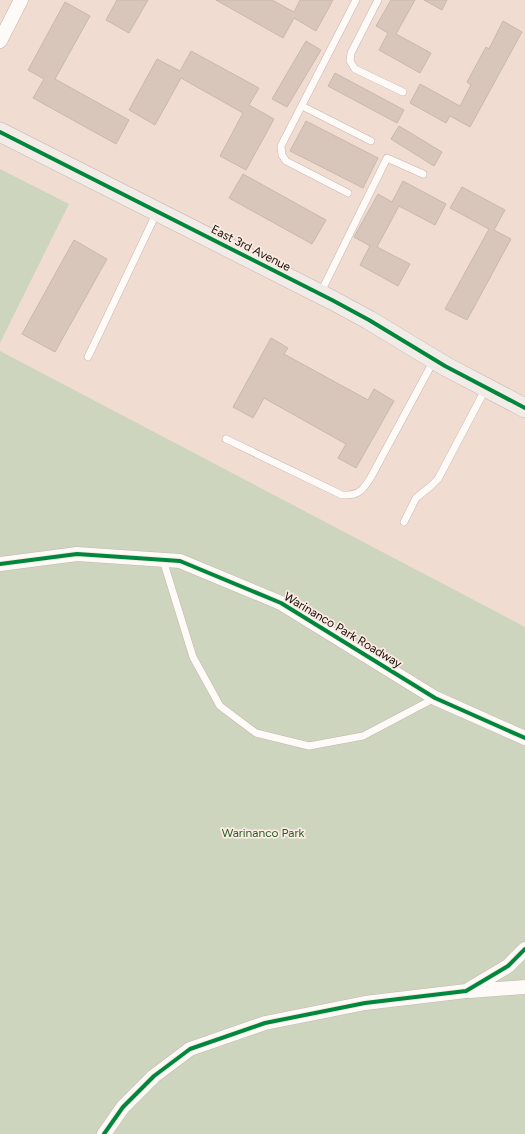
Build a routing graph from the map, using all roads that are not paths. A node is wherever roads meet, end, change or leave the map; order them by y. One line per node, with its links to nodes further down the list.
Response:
1 (21, 0): 4 (street)
2 (356, 0): 6 (lane)
3 (378, 0): 5 (lane)
4 (0, 41)
5 (403, 92)
6 (302, 106): 8 (lane); 10 (lane)
7 (0, 132): 11 (street, East 3rd Avenue)
8 (371, 141)
9 (423, 174): 12 (lane)
10 (348, 193)
11 (157, 212): 12 (street, East 3rd Avenue); 13 (lane)
12 (320, 294): 14 (street, East 3rd Avenue)
13 (88, 357)
14 (434, 360): 15 (street, East 3rd Avenue); 17 (lane)
15 (487, 388): 16 (street, East 3rd Avenue); 18 (lane)
16 (525, 408)
17 (226, 439)
18 (404, 522)
19 (163, 560): 20 (street, Warinanco Park Roadway); 21 (street, Warinanco Park Roadway); 21 (lane)
20 (0, 564)
21 (435, 698): 22 (street, Warinanco Park Roadway)
22 (525, 738)
23 (525, 949): 25 (street)
24 (525, 987): 25 (street)
25 (466, 991): 26 (street)
26 (104, 1134)

